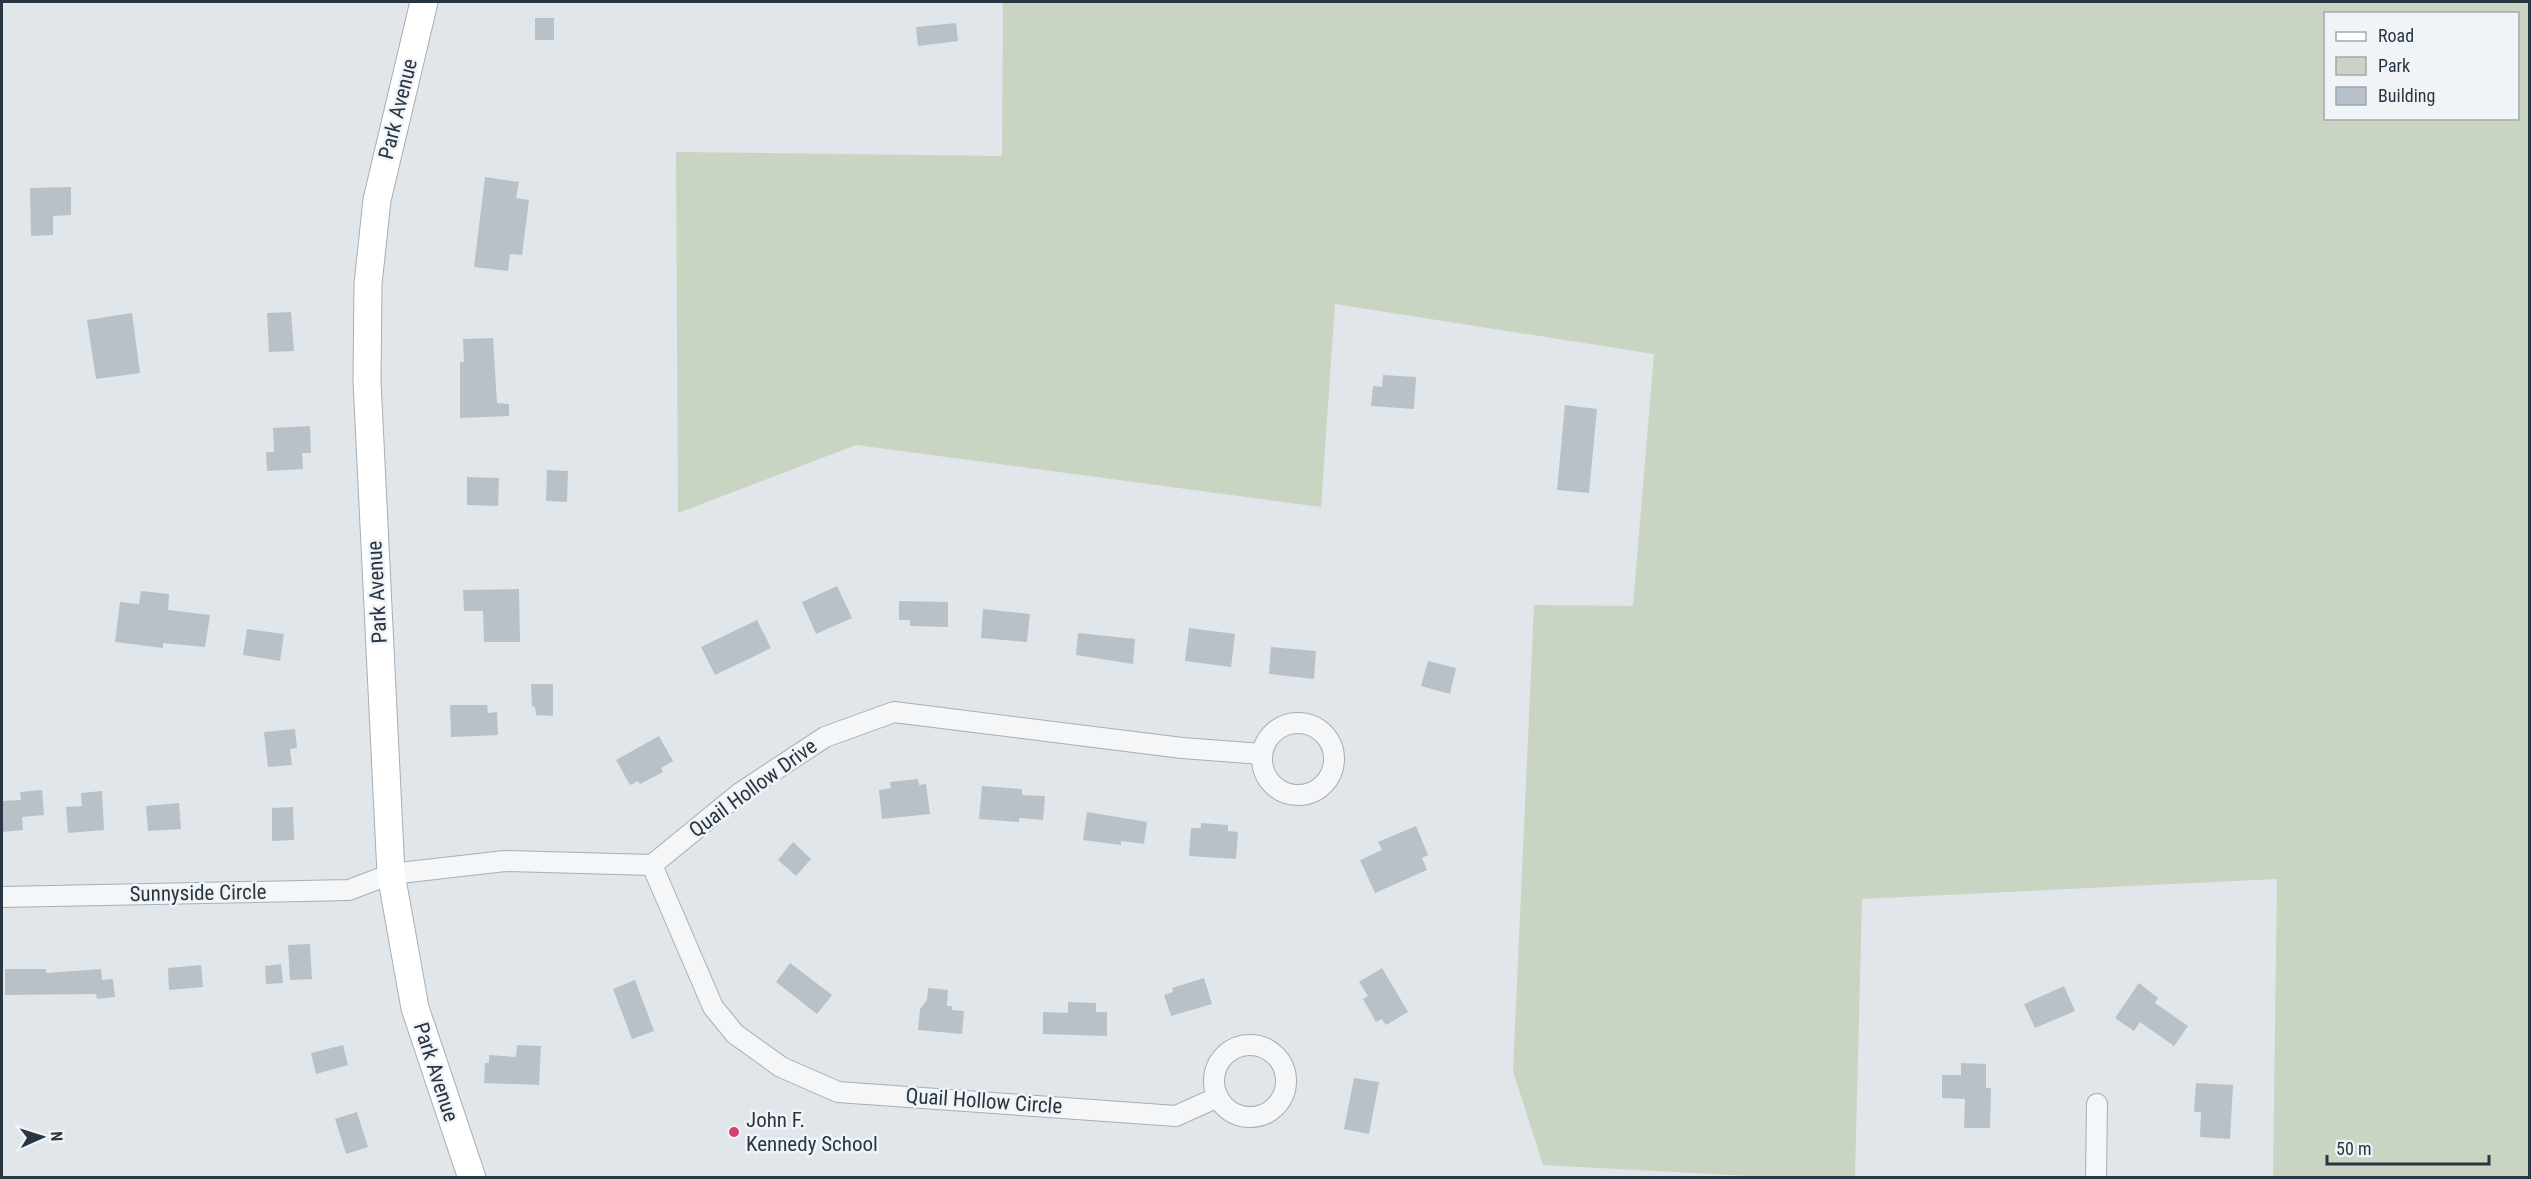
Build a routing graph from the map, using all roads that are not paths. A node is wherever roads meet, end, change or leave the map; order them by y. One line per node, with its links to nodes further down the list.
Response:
1 (424, 2): 4 (main road, Park Avenue)
2 (1262, 754): 3 (street, Quail Hollow Drive)
3 (652, 864): 4 (street); 6 (street, Quail Hollow Circle)
4 (392, 874): 5 (street, Sunnyside Circle); 8 (main road, Park Avenue)
5 (2, 897)
6 (1218, 1097)
7 (2097, 1104): 9 (street)
8 (472, 1178)
9 (2096, 1178)

